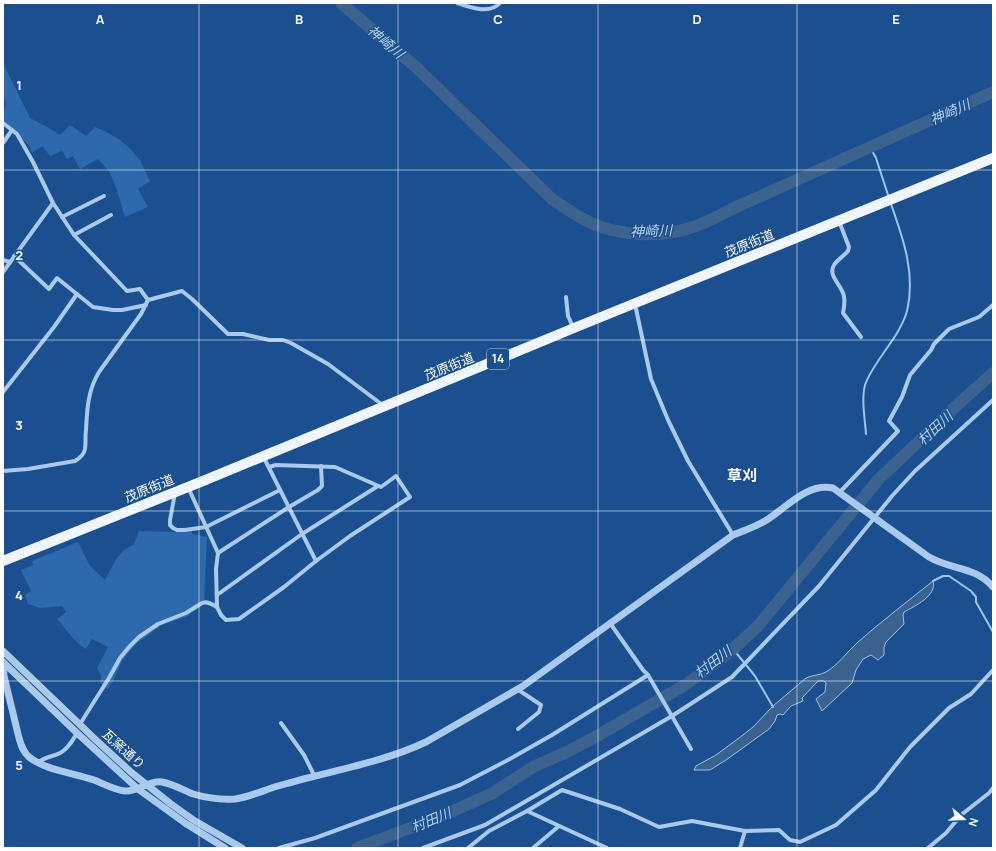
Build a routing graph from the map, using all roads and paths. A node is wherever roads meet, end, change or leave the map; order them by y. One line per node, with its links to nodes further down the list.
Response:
1 (458, 3): 2 (street)
2 (500, 3)
3 (3, 123): 4 (street)
4 (12, 130): 5 (street); 8 (street)
5 (3, 143)
6 (993, 158): 11 (main road, 茂原街道 / 14)
7 (104, 196): 10 (street)
8 (53, 203): 10 (street); 13 (street)
9 (111, 215): 12 (street)
10 (62, 217): 12 (street)
11 (839, 221): 20 (main road, 茂原街道 / 14); 24 (street)
12 (74, 235): 19 (street)
13 (14, 256): 15 (street); 17 (street)
14 (3, 260): 15 (street)
15 (10, 262): 16 (street)
16 (3, 272)
17 (77, 294): 21 (street); 25 (street)
18 (566, 298): 23 (street)
19 (148, 300): 21 (street); 27 (street)
20 (635, 303): 23 (main road, 茂原街道 / 14); 41 (street)
21 (146, 305): 31 (street)
22 (993, 305): 36 (street)
23 (574, 328): 27 (main road, 茂原街道 / 14)
24 (861, 337)
25 (3, 392)
26 (993, 400): 38 (street)
27 (381, 407): 28 (main road, 茂原街道 / 14)
28 (263, 456): 30 (street); 33 (main road, 茂原街道 / 14)
29 (321, 466): 30 (street); 32 (street); 37 (street)
30 (269, 467): 34 (street)
31 (3, 471)
32 (378, 486): 40 (street); 44 (street)
33 (188, 487): 35 (main road, 茂原街道 / 14); 39 (street)
34 (280, 490): 37 (street); 39 (street)
35 (175, 491): 39 (street); 43 (main road, 茂原街道 / 14)
36 (840, 492): 38 (street); 41 (street)
37 (289, 507): 40 (street); 42 (street)
38 (875, 517): 45 (street); 54 (street)
39 (206, 527): 42 (street)
40 (302, 534): 44 (street); 46 (street)
41 (733, 536): 48 (street)
42 (218, 553): 46 (street)
43 (3, 561)
44 (316, 561): 47 (street)
45 (993, 587)
46 (217, 595): 47 (street)
47 (217, 606): 56 (street)
48 (610, 622): 52 (street); 53 (street)
49 (3, 651): 56 (street, 瓦窯通り)
50 (3, 662): 58 (street, 瓦窯通り); 60 (street)
51 (993, 670): 67 (street)
52 (648, 675): 54 (street); 71 (street)
53 (517, 689): 57 (street); 61 (street)
54 (672, 716): 59 (street); 72 (street)
55 (282, 723): 61 (street)
56 (80, 724): 62 (street, 瓦窯通り)
57 (518, 729)
58 (77, 733): 60 (street); 64 (street, 瓦窯通り)
59 (691, 749)
60 (40, 762): 64 (street)
61 (315, 777): 62 (street)
62 (146, 785): 64 (street); 70 (street, 瓦窯通り)
63 (993, 788): 77 (street)
64 (138, 789): 69 (street, 瓦窯通り)
65 (527, 811): 66 (street); 67 (street); 73 (street)
66 (559, 826): 68 (street); 74 (street)
67 (744, 831): 76 (street)
68 (601, 847): 75 (street)
69 (225, 848)
70 (242, 848)
71 (279, 848)
72 (423, 848)
73 (468, 848)
74 (533, 848)
75 (607, 848)
76 (740, 848)
77 (928, 848)

